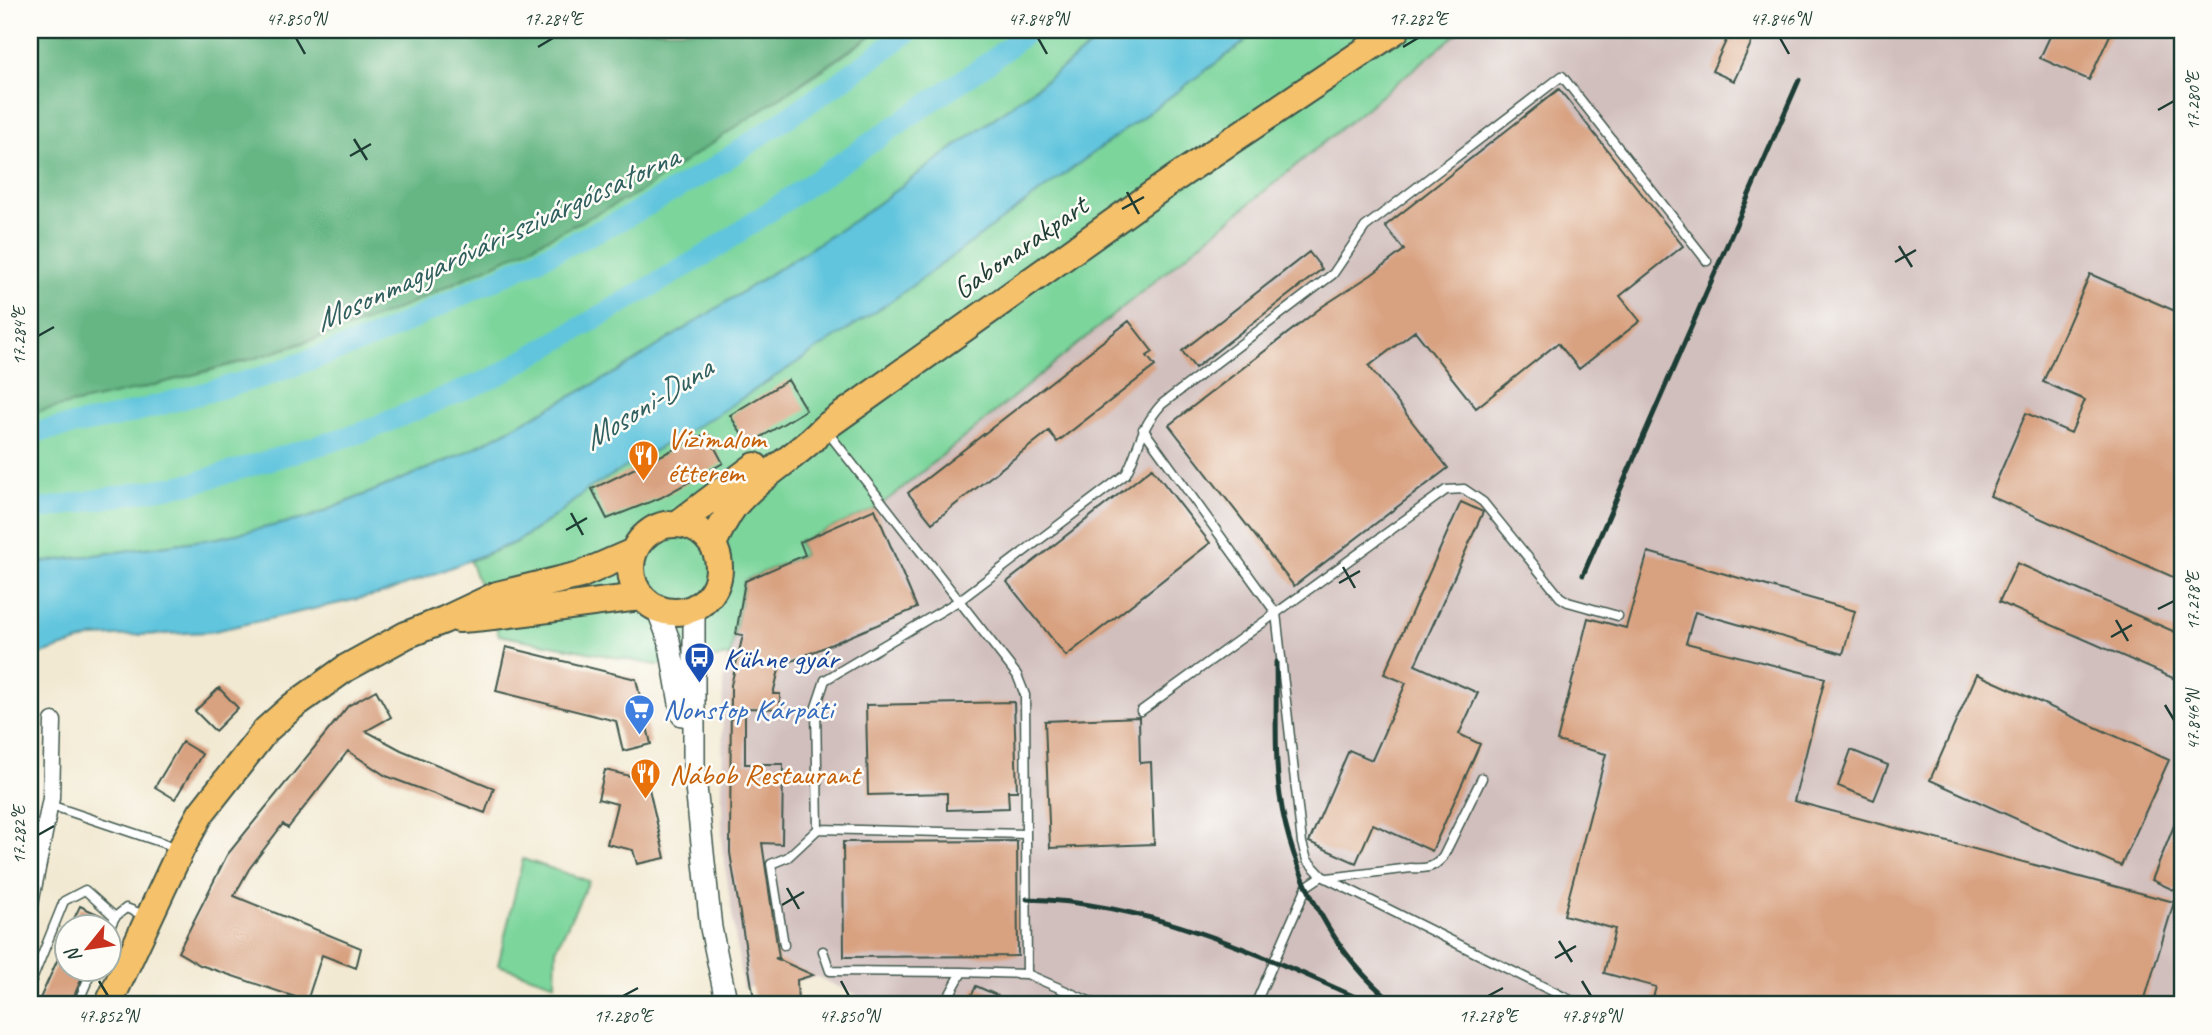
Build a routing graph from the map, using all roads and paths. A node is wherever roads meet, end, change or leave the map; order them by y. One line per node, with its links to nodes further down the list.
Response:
1 (1396, 30): 3 (main road, Gabonarakpart)
2 (1707, 261): 4 (lane)
3 (824, 428): 5 (main road); 6 (main road); 8 (lane)
4 (1143, 429): 8 (lane); 11 (lane)
5 (680, 523): 6 (main road); 7 (main road)
6 (712, 544): 10 (main road)
7 (634, 552): 9 (main road); 13 (main road)
8 (960, 600): 19 (lane); 20 (lane)
9 (649, 603): 10 (main road); 13 (main road); 16 (street)
10 (694, 608): 16 (street)
11 (1276, 613): 12 (lane); 14 (lane); 22 (lane)
12 (1618, 616)
13 (444, 620): 21 (main road)
14 (1141, 710)
15 (53, 722): 18 (street)
16 (694, 768): 37 (street)
17 (1482, 778): 22 (lane)
18 (50, 805): 21 (lane); 23 (street)
19 (818, 830): 20 (lane); 29 (lane)
20 (1025, 834): 32 (lane)
21 (181, 849): 27 (main road)
22 (1325, 877): 40 (lane); 41 (lane)
23 (30, 904)
24 (60, 912): 25 (lane)
25 (109, 912)
26 (121, 912): 27 (lane)
27 (150, 917): 36 (main road)
28 (52, 931): 34 (lane)
29 (784, 945)
30 (823, 951): 31 (lane)
31 (962, 972): 32 (lane); 38 (lane)
32 (1027, 974): 39 (lane)
33 (87, 982): 35 (lane)
34 (30, 985)
35 (77, 1005)
36 (108, 1005)
37 (727, 1005)
38 (944, 1005)
39 (1098, 1005)
40 (1255, 1005)
41 (1580, 1005)

